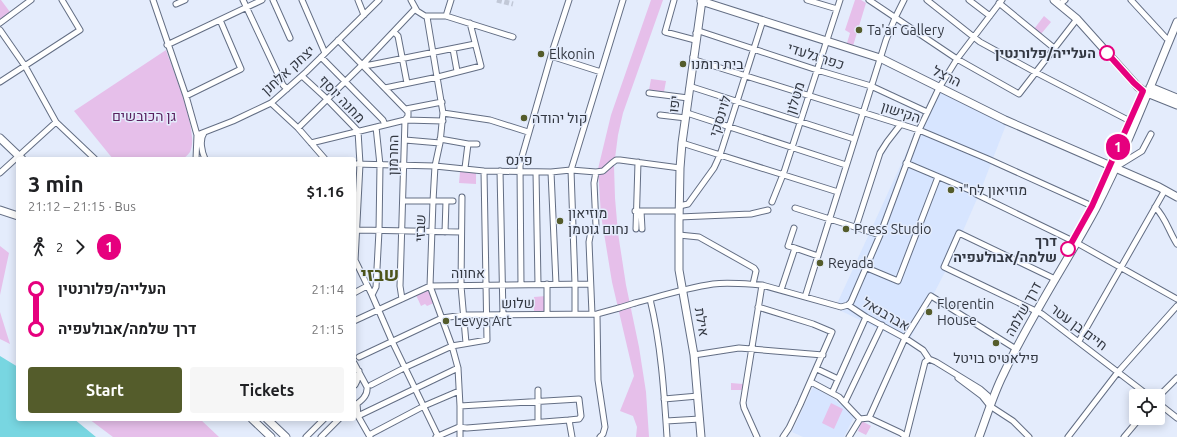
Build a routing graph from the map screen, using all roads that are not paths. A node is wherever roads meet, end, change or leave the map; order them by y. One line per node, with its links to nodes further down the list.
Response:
1 (31, 0): 39 (street)
2 (62, 0): 63 (street)
3 (153, 0): 51 (street)
4 (185, 0): 26 (street)
5 (243, 0): 27 (street)
6 (262, 0): 27 (street)
7 (273, 0): 46 (street)
8 (302, 0): 56 (street)
9 (358, 0): 30 (street)
10 (379, 0): 30 (street, יצחק אלחנן)
11 (411, 0): 28 (street)
12 (451, 0): 31 (street)
13 (569, 0): 57 (street)
14 (623, 0): 66 (street)
15 (674, 0): 44 (street, כפר גלעדי)
16 (700, 0): 37 (street, הרצל); 44 (street, יפו)
17 (807, 0): 29 (street)
18 (840, 0): 29 (street, מטלון)
19 (869, 0): 34 (street)
20 (904, 0): 34 (street)
21 (927, 0): 45 (street)
22 (969, 0): 32 (street)
23 (1131, 0): 47 (street)
24 (1060, 1): 35 (street)
25 (1001, 2): 32 (street); 52 (street)
26 (176, 4)
27 (246, 7): 36 (street); 77 (street)
28 (415, 9): 33 (street); 42 (street)
29 (837, 9): 49 (street, מטלון)
30 (364, 15): 48 (street, יצחק אלחנן)
31 (446, 16): 33 (street); 40 (street)
32 (990, 16): 45 (street)
33 (427, 17): 55 (street, שבזי)
34 (895, 18): 59 (street); 61 (street)
35 (1077, 19): 52 (street); 79 (street)
36 (220, 20): 51 (street); 82 (street)
37 (763, 20): 49 (street, הרצל); 54 (street, לוינסקי)
38 (1177, 22): 47 (street, דרך שלמה)
39 (0, 23)
40 (470, 23): 43 (street); 50 (street)
41 (0, 30): 63 (street)
42 (394, 32): 60 (street); 62 (street)
43 (513, 37)
44 (696, 37): 54 (street, כפר גלעדי); 58 (street, יפו)
45 (973, 37): 61 (street); 67 (street)
46 (290, 38)
47 (1170, 39): 79 (street, דרך שלמה)
48 (338, 40): 56 (street, יצחק אלחנן); 62 (street)
49 (827, 40): 59 (street, הרצל); 64 (street, מטלון)
50 (475, 44): 53 (street); 65 (street)
51 (167, 45): 82 (street)
52 (1054, 48): 67 (street)
53 (453, 49): 55 (street); 65 (street)
54 (753, 49): 64 (street, כפר גלעדי); 69 (street, לוינסקי)
55 (434, 53): 60 (street); 70 (street, שבזי)
56 (323, 55): 68 (street, יצחק אלחנן); 72 (street)
57 (551, 56): 66 (street); 108 (street)
58 (693, 57): 69 (street, הקישון); 78 (street, יפו)
59 (880, 58): 74 (street); 75 (street, הרצל)
60 (402, 59): 62 (street); 73 (street)
61 (957, 59): 67 (street); 75 (street)
62 (362, 65): 72 (street); 76 (street)
63 (25, 66): 71 (street); 98 (street)
64 (817, 70): 74 (street, כפר גלעדי); 81 (street, מטלון)
65 (457, 71): 70 (street)
66 (601, 72): 138 (street)
67 (1035, 72): 102 (street)
68 (302, 76): 77 (street, יצחק אלחנן); 85 (street, מחנה יוסף)
69 (746, 76): 81 (street, הקישון); 87 (street, לוינסקי)
70 (438, 77): 73 (street); 86 (street, שבזי)
71 (0, 82)
72 (345, 82): 85 (street); 101 (street)
73 (407, 83): 76 (street)
74 (871, 86): 91 (street); 92 (street, כפר גלעדי)
75 (940, 87): 92 (street); 137 (street, הרצל)
76 (385, 88): 90 (street)
77 (287, 89): 88 (street, יצחק אלחנן)
78 (689, 89): 83 (street, יפו); 87 (street)
79 (1148, 90): 84 (street); 89 (street); 102 (street, דרך שלמה)
80 (649, 93): 83 (street)
81 (808, 95): 91 (street, הקישון); 99 (street, מטלון)
82 (186, 96): 111 (street)
83 (688, 98): 95 (street, יפו)
84 (1177, 98)
85 (327, 99): 105 (street); 107 (street, מחנה יוסף)
86 (442, 102): 90 (street); 93 (street, שבזי)
87 (737, 102): 99 (street); 104 (street, לוינסקי)
88 (271, 104): 105 (street); 109 (street, יצחק אלחנן)
89 (1177, 106)
90 (406, 109): 96 (street, החרמון)
91 (863, 112): 100 (street, הקישון); 113 (street)
92 (927, 112): 106 (street)
93 (443, 113): 97 (street, שבזי); 108 (street)
94 (660, 115): 95 (street)
95 (686, 115): 104 (street); 116 (street, יפו)
96 (405, 120): 97 (street); 101 (street); 114 (street, החרמון)
97 (443, 121): 115 (street, שבזי)
98 (56, 122): 122 (street); 123 (street)
99 (800, 122): 113 (street); 120 (street, מטלון)
100 (901, 124): 106 (street, הקישון); 166 (street)
101 (384, 125): 103 (street)
102 (1134, 125): 137 (street, דרך שלמה)
103 (376, 127): 107 (street); 131 (street)
104 (729, 127): 120 (street); 121 (street, לוינסקי)
105 (298, 128): 117 (street)
106 (919, 130): 130 (street); 157 (street, הקישון)
107 (358, 131): 117 (street); 129 (street, מחנה יוסף)
108 (528, 132): 141 (street)
109 (204, 133): 111 (street, יצחק אלחנן); 125 (street)
110 (1151, 134): 137 (street)
111 (197, 135): 124 (street)
112 (0, 138): 122 (street)
113 (854, 139): 133 (street)
114 (405, 140): 115 (street); 132 (street, החרמון)
115 (440, 141): 118 (street); 134 (street, שבזי)
116 (682, 142): 121 (street); 136 (street, יפו)
117 (311, 143): 126 (street)
118 (468, 144): 119 (street); 135 (street)
119 (477, 144)
120 (792, 147): 133 (street); 146 (street, מטלון)
121 (720, 154): 146 (street); 163 (street, לוינסקי)
122 (20, 157)
123 (93, 157)
124 (196, 157)
125 (204, 157)
126 (323, 157)
127 (16, 160): 145 (street)
128 (638, 162): 136 (street); 144 (street); 162 (street)
129 (357, 164): 131 (street, פינס); 170 (street, מחנה יוסף)
130 (906, 164): 147 (street); 177 (street)
131 (380, 165): 132 (street, פינס); 171 (street)
132 (405, 165): 134 (street, פינס); 152 (street, החרמון)
133 (846, 165): 149 (street)
134 (435, 166): 135 (street, פינס); 153 (street, שבזי)
135 (465, 168): 139 (street, פינס)
136 (680, 168): 163 (street, יפו)
137 (1115, 168): 148 (street, הרצל); 157 (street, דרך שלמה)
138 (571, 170): 143 (street, פינס); 144 (street, פינס); 191 (street)
139 (484, 171): 140 (street, פינס); 199 (street)
140 (500, 171): 141 (street, פינס); 194 (street)
141 (520, 171): 142 (street, פינס); 187 (street)
142 (536, 172): 143 (street, פינס); 188 (street)
143 (551, 172): 190 (street)
144 (596, 172): 192 (street)
145 (0, 173)
146 (783, 174): 149 (street); 156 (street, מטלון)
147 (938, 177): 178 (street); 185 (street)
148 (1165, 190): 150 (street, הרצל); 158 (street)
149 (838, 192): 165 (street)
150 (1176, 196)
151 (462, 197): 175 (street)
152 (403, 201): 153 (street); 172 (street, החרמון)
153 (433, 201): 154 (street); 173 (street, שבזי)
154 (446, 201): 155 (street); 174 (street)
155 (453, 201)
156 (772, 202)
157 (1096, 207): 178 (street, דרך שלמה)
158 (1155, 207): 179 (street); 184 (street)
159 (795, 208): 165 (street)
160 (0, 210): 164 (street)
161 (768, 210): 163 (street)
162 (638, 211): 163 (street); 168 (street); 169 (street)
163 (679, 211): 176 (street, אילת)
164 (16, 215)
165 (829, 219): 166 (street); 182 (street)
166 (856, 227): 177 (street)
167 (794, 228): 181 (street)
168 (636, 229)
169 (642, 229)
170 (356, 230): 171 (street); 180 (street, מחנה יוסף)
171 (379, 231): 172 (street); 203 (street)
172 (402, 231): 173 (street); 205 (street, החרמון)
173 (432, 232): 174 (street); 197 (street, שבזי)
174 (446, 232): 175 (street)
175 (461, 232): 198 (street)
176 (679, 235): 193 (street); 200 (street, אילת)
177 (880, 235): 185 (street)
178 (1077, 243): 184 (street); 186 (street, דרך שלמה)
179 (1177, 244)
180 (356, 247)
181 (795, 248): 182 (street); 201 (street)
182 (818, 256): 204 (street)
183 (356, 265): 196 (street)
184 (1121, 267): 207 (street); 225 (street)
185 (867, 268): 208 (street)
186 (1055, 279): 212 (street, דרך שלמה); 212 (street, חיים בן עטר)
187 (522, 284): 188 (street, אחווה); 194 (street, אחווה)
188 (538, 284): 189 (street, אחווה)
189 (547, 284): 190 (street, אחווה); 213 (street)
190 (556, 284): 191 (street, אחווה)
191 (576, 284): 192 (street, אחווה); 214 (street)
192 (590, 284): 215 (street)
193 (753, 284): 195 (street, אברבנאל); 200 (street, אברבנאל)
194 (503, 285): 199 (street, אחווה); 218 (street)
195 (762, 285): 201 (street, אברבנאל); 210 (street)
196 (368, 286): 202 (street); 203 (street)
197 (430, 286): 198 (street, אחווה); 205 (street, אחווה); 220 (street, שבזי)
198 (461, 286): 199 (street, אחווה); 216 (street)
199 (487, 286): 217 (street)
200 (684, 289): 206 (street, שלוש); 230 (street, אילת)
201 (781, 290): 204 (street, אברבנאל)
202 (356, 291)
203 (372, 295): 211 (street)
204 (805, 297): 208 (street, אברבנאל)
205 (402, 299): 211 (street, אחווה)
206 (650, 299): 215 (street, שלוש, bridge); 253 (street)
207 (1177, 299)
208 (848, 305): 219 (street, אברבנאל)
209 (1177, 306): 239 (street)
210 (758, 307): 228 (street); 231 (street)
211 (378, 310): 221 (street, אחווה); 224 (street)
212 (1037, 311): 225 (street, חיים בן עטר); 229 (street, דרך שלמה)
213 (547, 314): 214 (street, שלוש); 218 (street, שלוש)
214 (575, 314): 215 (street, שלוש)
215 (594, 314): 278 (street)
216 (464, 315): 217 (street, שלוש); 220 (street, שלוש); 226 (street)
217 (487, 315): 218 (street, שלוש); 226 (street)
218 (502, 315)
219 (866, 317): 222 (street, אברבנאל); 241 (street)
220 (442, 318): 224 (street, שלוש); 227 (street, שבזי)
221 (356, 320)
222 (882, 325): 223 (street, אברבנאל); 255 (street)
223 (905, 338): 229 (street); 233 (street, אברבנאל); 264 (street)
224 (392, 341): 232 (street, שלוש); 235 (street)
225 (1079, 341): 239 (street, חיים בן עטר)
226 (466, 343): 227 (street)
227 (452, 346): 235 (street); 236 (street, שבזי)
228 (752, 349): 230 (street); 231 (street); 287 (street)
229 (1016, 349): 259 (street, דרך שלמה)
230 (694, 355): 252 (street, אילת)
231 (822, 355): 237 (street)
232 (359, 357)
233 (929, 359): 259 (street, אברבנאל); 290 (street)
234 (356, 366): 238 (street)
235 (406, 367): 245 (street); 246 (street)
236 (458, 368): 246 (street); 250 (street, שבזי)
237 (817, 369): 241 (street); 243 (street)
238 (359, 370): 242 (street); 245 (street)
239 (1118, 372): 247 (street, חיים בן עטר); 293 (street)
240 (1177, 378): 249 (street)
241 (838, 379): 251 (street)
242 (356, 382)
243 (811, 382): 251 (street); 288 (street)
244 (356, 384): 245 (street)
245 (368, 384): 256 (street)
246 (415, 388): 257 (street); 262 (street)
247 (1141, 389)
248 (538, 390): 254 (street)
249 (1165, 390)
250 (459, 391): 257 (street); 258 (street, שבזי)
251 (832, 392): 255 (street)
252 (698, 396): 253 (street); 266 (street, אילת)
253 (664, 399): 272 (street)
254 (538, 401): 258 (street); 267 (street); 273 (street)
255 (845, 402): 263 (street)
256 (356, 404)
257 (424, 406): 276 (street); 277 (street)
258 (460, 406): 275 (street, שבזי)
259 (990, 406): 291 (street, דרך שלמה); 292 (street, אברבנאל)
260 (356, 409): 262 (street)
261 (1165, 409): 265 (street)
262 (358, 416): 276 (street)
263 (860, 418): 264 (street); 289 (street)
264 (869, 418): 290 (street)
265 (1177, 418)
266 (700, 419): 272 (street); 286 (street, אילת)
267 (569, 420): 273 (street); 284 (street)
268 (254, 421): 279 (street)
269 (269, 421): 280 (street)
270 (322, 421): 281 (street)
271 (337, 421): 282 (street)
272 (666, 421): 285 (street)
273 (538, 422): 275 (street)
274 (1134, 425): 294 (street)
275 (459, 427): 277 (street); 283 (street, שבזי)
276 (369, 436)
277 (437, 436)
278 (601, 436)
279 (271, 437)
280 (286, 437)
281 (306, 437)
282 (321, 437)
283 (460, 437)
284 (572, 437)
285 (667, 437)
286 (701, 437)
287 (757, 437)
288 (783, 437)
289 (849, 437)
290 (906, 437)
291 (979, 437)
292 (1029, 437)
293 (1068, 437)
294 (1124, 437)

